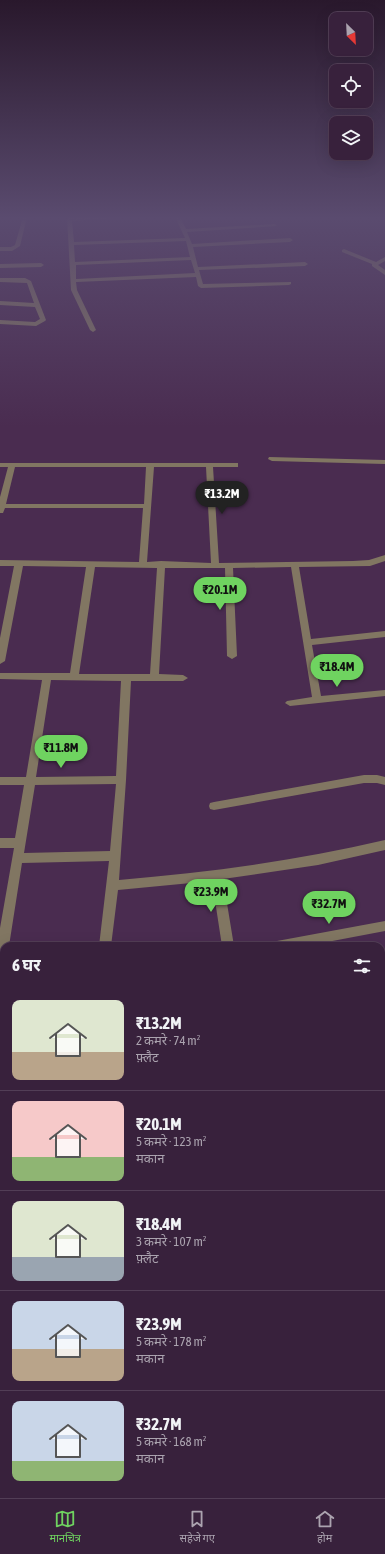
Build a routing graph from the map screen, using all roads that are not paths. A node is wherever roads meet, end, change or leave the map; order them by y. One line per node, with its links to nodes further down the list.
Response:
1 (30, 287): 4 (street)
2 (74, 287): 6 (street)
3 (0, 303): 4 (street)
4 (37, 305): 5 (street)
5 (0, 322)
6 (93, 330)
7 (272, 459): 8 (street)
8 (385, 462)
9 (0, 465): 10 (street)
10 (12, 465): 13 (street); 15 (street)
11 (209, 465): 12 (street); 13 (street); 23 (street)
12 (235, 465)
13 (150, 466): 14 (street)
14 (147, 506): 15 (street); 20 (street)
15 (1, 508)
16 (385, 558): 22 (street)
17 (0, 563): 18 (street)
18 (20, 563): 19 (street); 28 (street)
19 (91, 564): 20 (street); 31 (street)
20 (143, 564): 21 (street)
21 (161, 564): 23 (street); 33 (street)
22 (295, 565): 24 (street); 26 (street)
23 (215, 566): 24 (street)
24 (229, 566): 27 (street)
25 (385, 634): 26 (street)
26 (308, 642): 36 (street)
27 (232, 656)
28 (0, 661)
29 (0, 676): 30 (street)
30 (47, 677): 31 (street); 40 (street)
31 (74, 677): 32 (street)
32 (126, 678): 33 (street); 38 (street)
33 (154, 678): 34 (street)
34 (183, 678)
35 (385, 693): 36 (street)
36 (317, 700): 37 (street)
37 (290, 703)
38 (121, 780): 40 (street); 46 (street)
39 (0, 781): 40 (street)
40 (31, 781): 44 (street)
41 (385, 781): 42 (street)
42 (214, 806)
43 (0, 843): 44 (street)
44 (20, 843): 47 (street)
45 (385, 845): 48 (street)
46 (116, 856): 47 (street); 49 (street)
47 (18, 858): 51 (street)
48 (218, 876): 49 (street); 53 (street)
49 (114, 885): 52 (street)
50 (385, 926): 54 (street)
51 (4, 942)
52 (106, 942)
53 (227, 942)
54 (299, 942)

